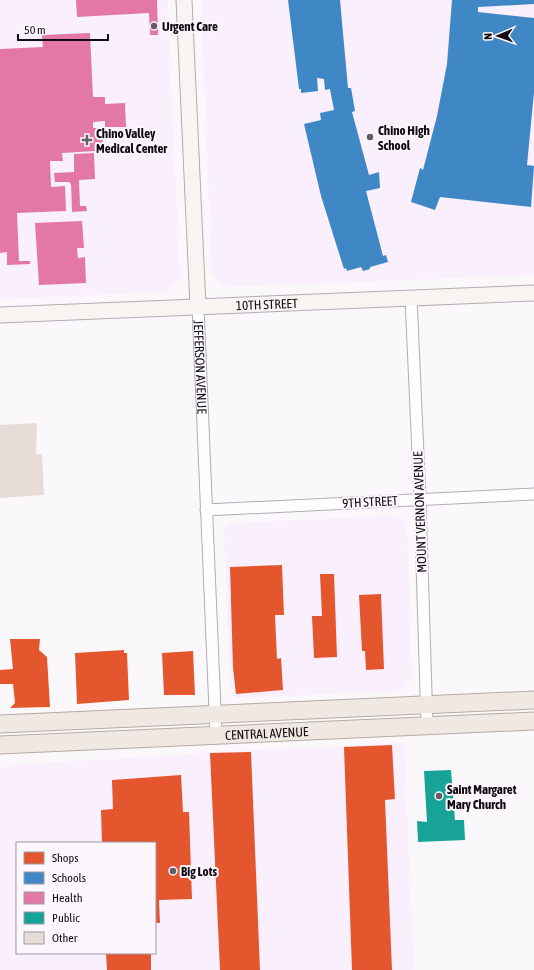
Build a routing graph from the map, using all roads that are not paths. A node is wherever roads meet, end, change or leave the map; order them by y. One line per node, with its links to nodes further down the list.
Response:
1 (184, 0): 4 (street, JEFFERSON AVENUE)
2 (534, 294): 3 (street, 10TH STREET)
3 (410, 298): 4 (street, 10TH STREET); 7 (street, MOUNT VERNON AVENUE)
4 (198, 307): 5 (street, 10TH STREET); 8 (street, JEFFERSON AVENUE)
5 (0, 315)
6 (534, 494): 7 (street, 9TH STREET)
7 (420, 499): 8 (street, 9TH STREET); 10 (street, MOUNT VERNON AVENUE)
8 (206, 510): 13 (street, JEFFERSON AVENUE)
9 (534, 700): 10 (main road, CENTRAL AVENUE)
10 (427, 704): 11 (main road, CENTRAL AVENUE); 18 (street, MOUNT VERNON AVENUE)
11 (316, 710): 13 (main road, CENTRAL AVENUE); 19 (main road)
12 (534, 710): 17 (main road)
13 (215, 714): 14 (main road, CENTRAL AVENUE); 20 (street, JEFFERSON AVENUE)
14 (129, 718): 16 (main road, CENTRAL AVENUE); 21 (main road)
15 (534, 721): 17 (main road, CENTRAL AVENUE)
16 (0, 724)
17 (463, 724): 18 (main road, CENTRAL AVENUE)
18 (427, 725): 19 (main road, CENTRAL AVENUE)
19 (259, 733): 20 (main road, CENTRAL AVENUE)
20 (216, 734): 21 (main road, CENTRAL AVENUE)
21 (54, 742): 22 (main road, CENTRAL AVENUE)
22 (0, 745)

